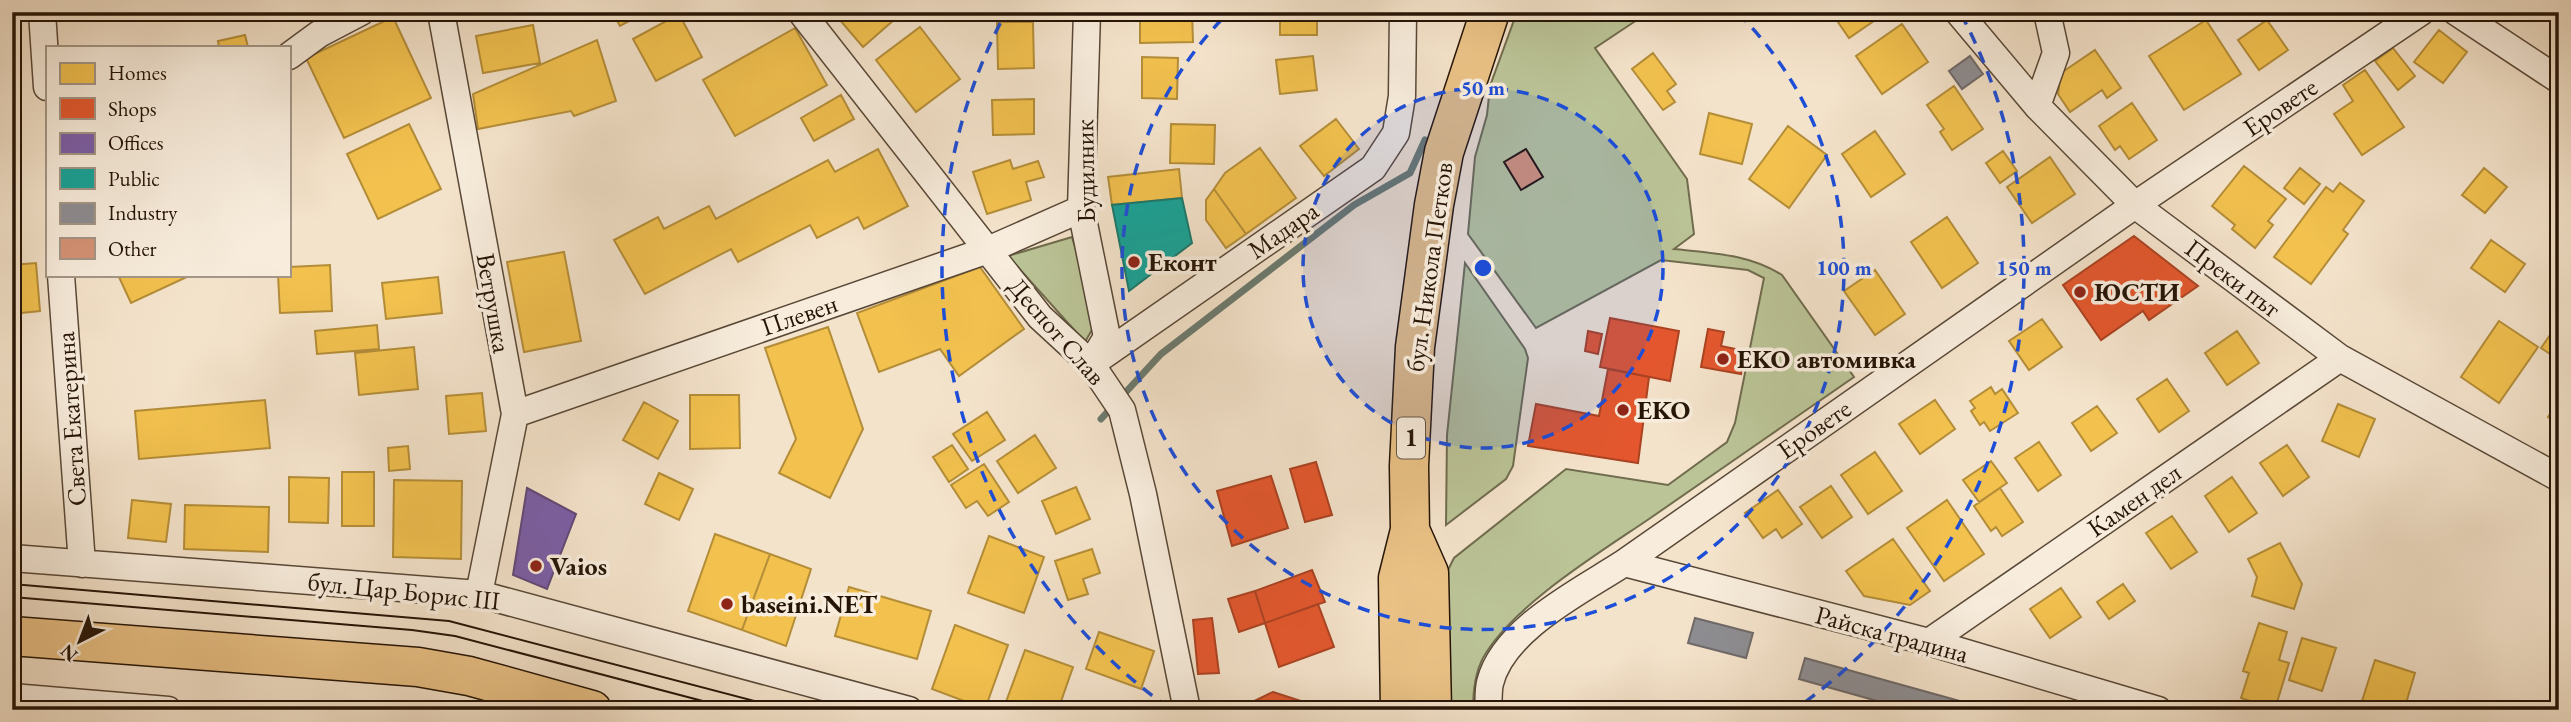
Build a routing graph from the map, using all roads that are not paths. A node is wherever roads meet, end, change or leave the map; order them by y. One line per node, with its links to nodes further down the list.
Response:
1 (42, 12): 13 (street)
2 (361, 12): 12 (street)
3 (440, 12): 22 (street, Ветрушка)
4 (801, 12): 18 (street, Деспот Слав)
5 (1087, 12): 17 (street, Будилник)
6 (1403, 12): 21 (street, Мадара)
7 (1490, 12): 24 (main road, бул. Никола Петков / 1)
8 (1958, 12): 15 (street, Преки път)
9 (2047, 12): 15 (street)
10 (2421, 12): 16 (street, Еровете)
11 (2456, 12): 14 (street)
12 (290, 55)
13 (46, 72)
14 (2559, 80)
15 (2037, 106): 16 (street, Преки път)
16 (2136, 205): 20 (street, Преки път); 26 (street, Еровете)
17 (1080, 209): 18 (street, Плевен); 21 (street, Будилник)
18 (988, 250): 21 (street, Деспот Слав); 22 (street, Плевен)
19 (61, 276): 27 (street, Света Екатерина)
20 (2340, 358): 23 (street, Преки път); 30 (street, Камен дел)
21 (1091, 364): 35 (street, Деспот Слав)
22 (515, 414): 28 (street, Ветрушка)
23 (2559, 478)
24 (1410, 530): 36 (main road, бул. Никола Петков / 1); 37 (main road, бул. Никола Петков / 1)
25 (12, 558): 27 (street, бул. Цар Борис III)
26 (1624, 563): 30 (street, Райска градина); 38 (street, Еровете)
27 (82, 564): 28 (street, бул. Цар Борис III)
28 (479, 594): 34 (street, бул. Цар Борис III)
29 (12, 636): 33 (main road)
30 (1929, 642): 39 (street, Райска градина)
31 (12, 697): 32 (street)
32 (169, 710)
33 (592, 710)
34 (909, 710)
35 (1187, 710)
36 (1400, 710)
37 (1432, 710)
38 (1489, 710)
39 (2158, 710)

